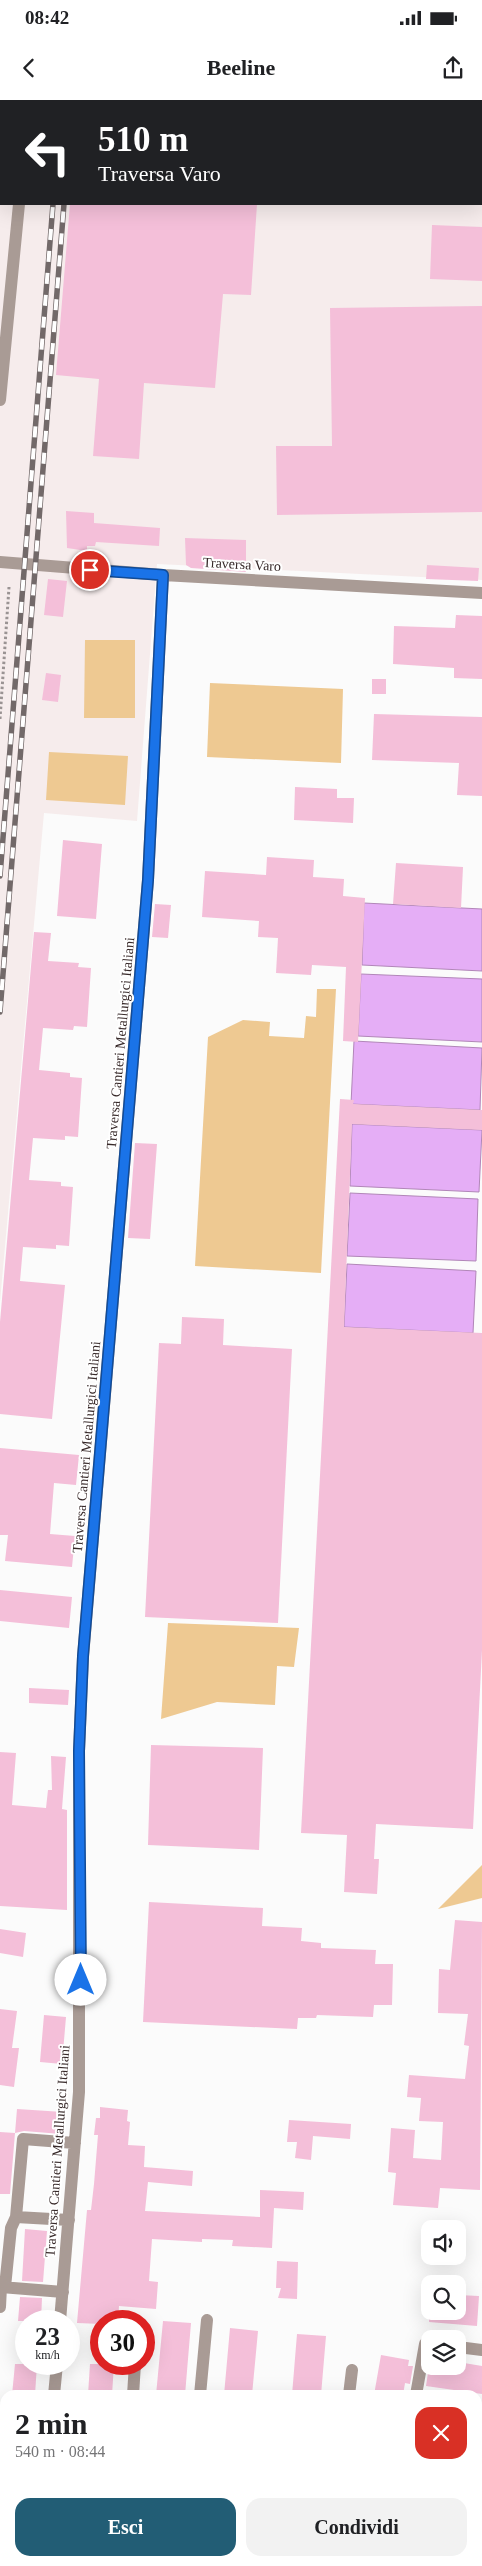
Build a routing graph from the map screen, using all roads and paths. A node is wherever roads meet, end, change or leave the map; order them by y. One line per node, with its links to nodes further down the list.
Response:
1 (19, 205): 2 (street)
2 (0, 400)
3 (0, 562): 4 (street, Traversa Varo)
4 (163, 575): 6 (street, Traversa Varo); 8 (street, Traversa Cantieri Metallurgici Italiani)
5 (9, 587): 7 (path)
6 (482, 593)
7 (0, 719)
8 (75, 2143): 9 (street); 10 (street, Traversa Cantieri Metallurgici Italiani)
9 (16, 2217): 10 (street); 11 (street)
10 (69, 2220): 12 (street, Traversa Cantieri Metallurgici Italiani)
11 (2, 2287): 12 (street); 13 (street)
12 (63, 2292): 14 (street, Traversa Cantieri Metallurgici Italiani)
13 (0, 2307)
14 (61, 2310)
15 (206, 2320): 24 (street)
16 (466, 2349): 17 (street)
17 (482, 2350)
18 (352, 2370): 25 (street)
19 (56, 2375): 22 (street)
20 (134, 2375): 23 (street)
21 (422, 2375): 26 (street)
22 (54, 2390)
23 (133, 2390)
24 (200, 2390)
25 (350, 2390)
26 (420, 2390)

